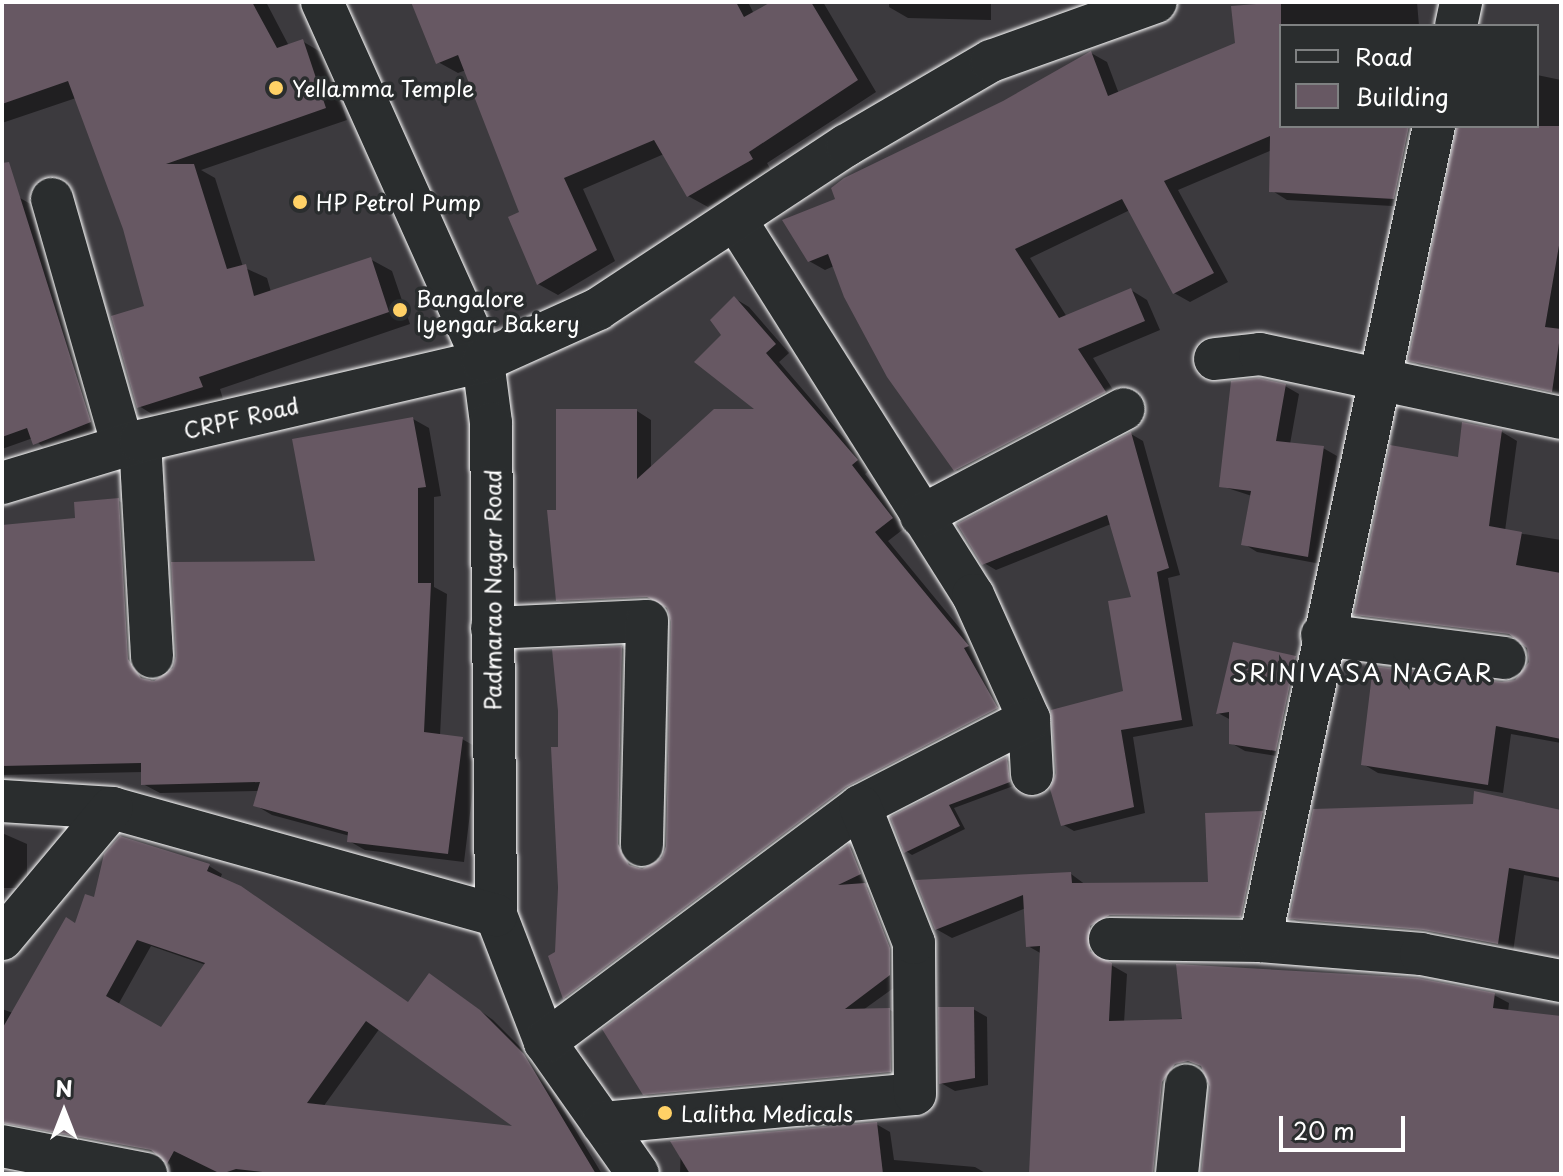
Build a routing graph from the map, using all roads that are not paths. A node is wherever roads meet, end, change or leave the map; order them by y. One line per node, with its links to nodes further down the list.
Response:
1 (322, 2): 9 (street, Padmarao Nagar Road)
2 (1156, 2): 7 (street, CRPF Road)
3 (1461, 2): 4 (street)
4 (1456, 24)
5 (1434, 128): 10 (street)
6 (52, 199): 13 (street)
7 (737, 222): 9 (street, CRPF Road); 15 (street)
8 (1215, 359): 10 (street)
9 (483, 361): 13 (street, CRPF Road); 16 (street, Padmarao Nagar Road)
10 (1380, 377): 12 (street); 17 (street)
11 (1124, 409): 15 (street)
12 (1561, 418)
13 (131, 444): 14 (street, CRPF Road); 18 (street)
14 (2, 483)
15 (921, 516): 20 (street)
16 (492, 628): 25 (street); 26 (street, Padmarao Nagar Road)
17 (1322, 635): 19 (street); 29 (street)
18 (152, 657)
19 (1505, 658)
20 (1029, 719): 21 (street); 23 (street)
21 (1032, 774)
22 (2, 801): 24 (street)
23 (860, 806): 31 (street); 33 (street)
24 (112, 808): 26 (street); 27 (street)
25 (642, 845)
26 (496, 915): 31 (street, Padmarao Nagar Road)
27 (2, 939)
28 (1110, 939): 29 (street)
29 (1260, 941): 30 (street)
30 (1561, 981)
31 (545, 1042): 33 (street, Padmarao Nagar Road)
32 (1186, 1085): 37 (street)
33 (602, 1123): 36 (street, Padmarao Nagar Road)
34 (2, 1146): 35 (street)
35 (135, 1173)
36 (638, 1174)
37 (1177, 1174)

